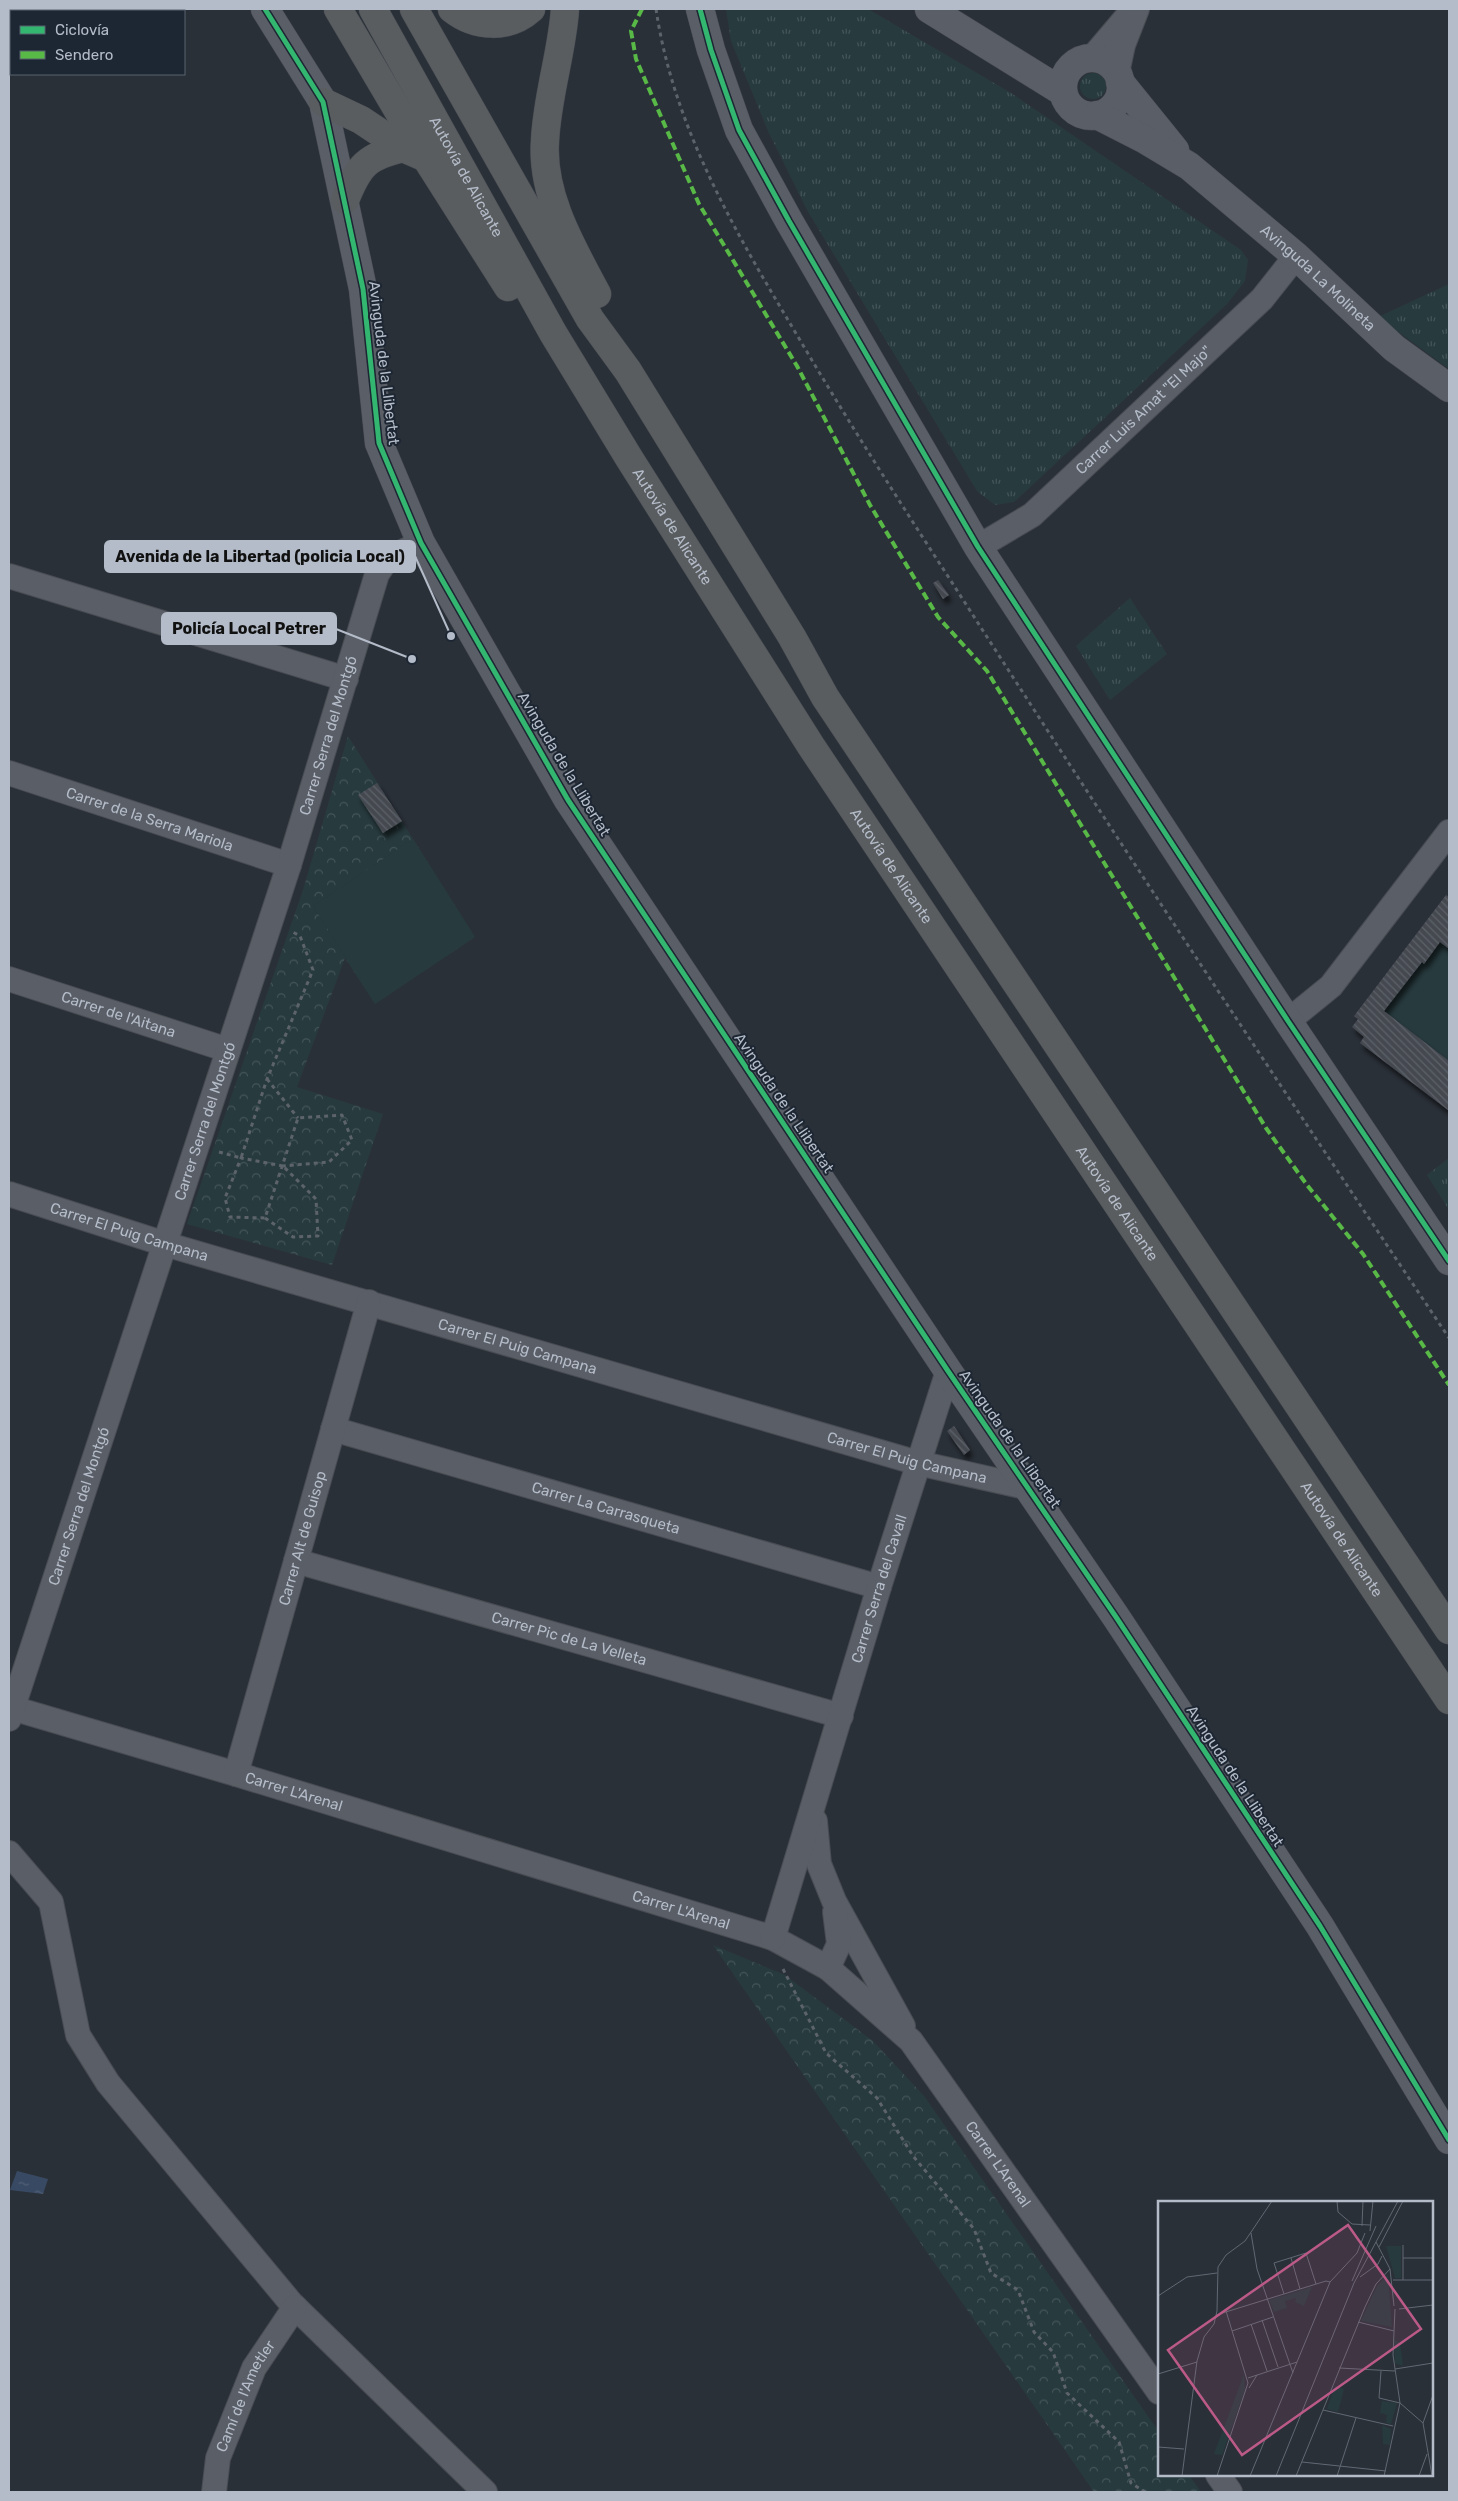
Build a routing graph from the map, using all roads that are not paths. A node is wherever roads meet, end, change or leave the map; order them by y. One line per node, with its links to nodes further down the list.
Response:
1 (265, 9): 15 (street, Avinguda de la Llibertat)
2 (338, 9): 17 (highway)
3 (374, 9): 21 (highway, Autovía de Alicante)
4 (414, 9): 22 (highway)
5 (452, 9): 6 (highway)
6 (531, 9)
7 (565, 9): 22 (highway)
8 (700, 9): 25 (street)
9 (929, 9): 11 (street)
10 (1135, 9): 12 (street); 13 (street)
11 (976, 36): 12 (street); 14 (street)
12 (1084, 60): 13 (street); 14 (street)
13 (1119, 78): 16 (street); 18 (street, Avinguda La Molineta)
14 (1063, 92): 16 (street)
15 (323, 102): 17 (highway); 19 (street, Avinguda de la Llibertat)
16 (1097, 115): 18 (street, Avinguda La Molineta)
17 (415, 153): 19 (highway); 21 (highway)
18 (1189, 166): 20 (street, Avinguda La Molineta)
19 (344, 200): 24 (street, Avinguda de la Llibertat)
20 (1296, 256): 23 (street, Avinguda La Molineta); 25 (street, Carrer Luis Amat "El Majo")
21 (553, 333): 45 (highway, Autovía de Alicante)
22 (628, 371): 44 (highway)
23 (1449, 388)
24 (420, 543): 27 (street, Carrer Serra del Montgó); 38 (street, Avinguda de la Llibertat)
25 (978, 546): 32 (street)
26 (9, 576): 27 (street)
27 (346, 679): 30 (street, Carrer Serra del Montgó)
28 (9, 773): 30 (street, Carrer de la Serra Mariola)
29 (1449, 832): 32 (street)
30 (289, 865): 33 (street, Carrer Serra del Montgó)
31 (9, 979): 33 (street, Carrer de l'Aitana)
32 (1288, 1021): 36 (street)
33 (228, 1050): 35 (street, Carrer Serra del Montgó)
34 (9, 1194): 35 (street, Carrer El Puig Campana)
35 (165, 1244): 37 (street, Carrer El Puig Campana); 46 (street, Carrer Serra del Montgó)
36 (1449, 1261)
37 (369, 1302): 39 (street, Carrer Alt de Guisop); 40 (street, Carrer El Puig Campana)
38 (948, 1371): 40 (street, Carrer Serra del Cavall); 41 (street, Avinguda de la Llibertat)
39 (333, 1429): 42 (street, Carrer Alt de Guisop); 43 (street, Carrer La Carrasqueta)
40 (918, 1462): 41 (street, Carrer El Puig Campana); 43 (street, Carrer Serra del Cavall)
41 (1030, 1488): 55 (street, Avinguda de la Llibertat)
42 (296, 1561): 47 (street, Carrer Pic de La Velleta); 48 (street, Carrer Alt de Guisop)
43 (879, 1587): 47 (street, Carrer Serra del Cavall)
44 (1449, 1630)
45 (1449, 1700)
46 (10, 1714): 48 (street, Carrer L'Arenal)
47 (841, 1716): 49 (street, Carrer Serra del Cavall)
48 (236, 1774): 52 (street, Carrer L'Arenal)
49 (814, 1806): 51 (street, Carrer Serra del Cavall); 52 (street, Carrer Serra del Cavall)
50 (9, 1853): 56 (street)
51 (834, 1900): 53 (street, Carrer Serra del Cavall); 54 (street, Carrer Serra del Cavall)
52 (773, 1938): 53 (street, Carrer L'Arenal)
53 (828, 1968): 54 (street, Carrer L'Arenal)
54 (911, 2041): 57 (street, Carrer L'Arenal)
55 (1449, 2140)
56 (296, 2307): 59 (street, Camí de l'Ametler); 60 (street)
57 (1158, 2391)
58 (1219, 2476): 61 (street)
59 (214, 2492)
60 (485, 2492)
61 (1230, 2492)

